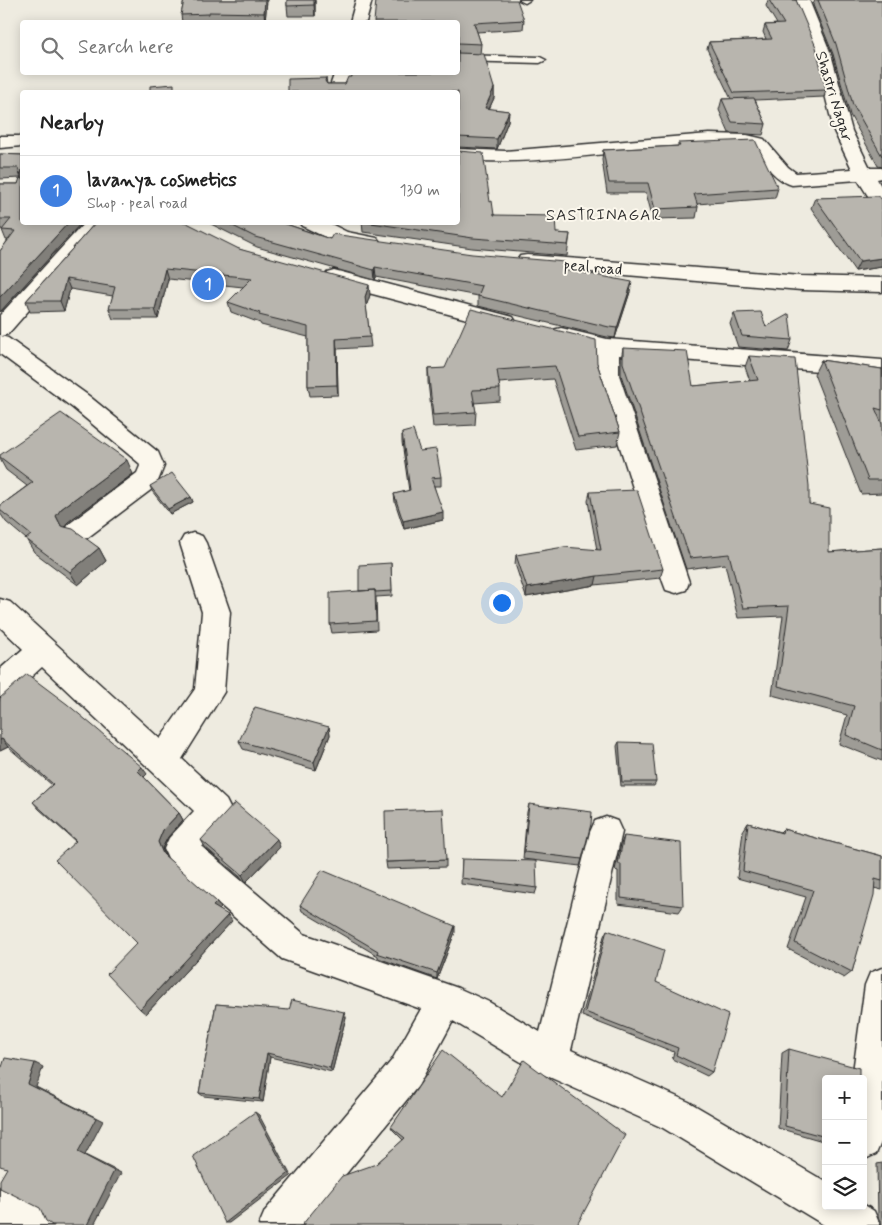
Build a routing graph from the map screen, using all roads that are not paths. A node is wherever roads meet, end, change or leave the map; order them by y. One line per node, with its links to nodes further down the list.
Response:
1 (364, 0): 3 (street)
2 (802, 0): 11 (street, Shastri Nagar)
3 (359, 20)
4 (460, 58): 5 (lane)
5 (540, 60)
6 (343, 75): 7 (street)
7 (338, 90)
8 (20, 141): 9 (street)
9 (0, 142)
10 (460, 155): 11 (street)
11 (873, 173): 12 (street, Shastri Nagar)
12 (882, 203)
13 (93, 225): 19 (street)
14 (311, 225): 16 (street)
15 (388, 245): 16 (street)
16 (329, 251): 21 (street)
17 (510, 260): 18 (street, peal road)
18 (882, 285)
19 (0, 329)
20 (0, 343): 23 (street)
21 (606, 347): 22 (street); 25 (street)
22 (882, 368)
23 (78, 531)
24 (193, 543): 29 (street)
25 (676, 582)
26 (0, 610): 27 (street)
27 (43, 649): 28 (street); 29 (street)
28 (0, 687)
29 (163, 761): 32 (street)
30 (606, 832): 33 (street)
31 (882, 985): 34 (street)
32 (446, 1000): 33 (street); 38 (street)
33 (551, 1059): 36 (street)
34 (866, 1120)
35 (0, 1207): 37 (street)
36 (846, 1215)
37 (33, 1225)
38 (279, 1225)

